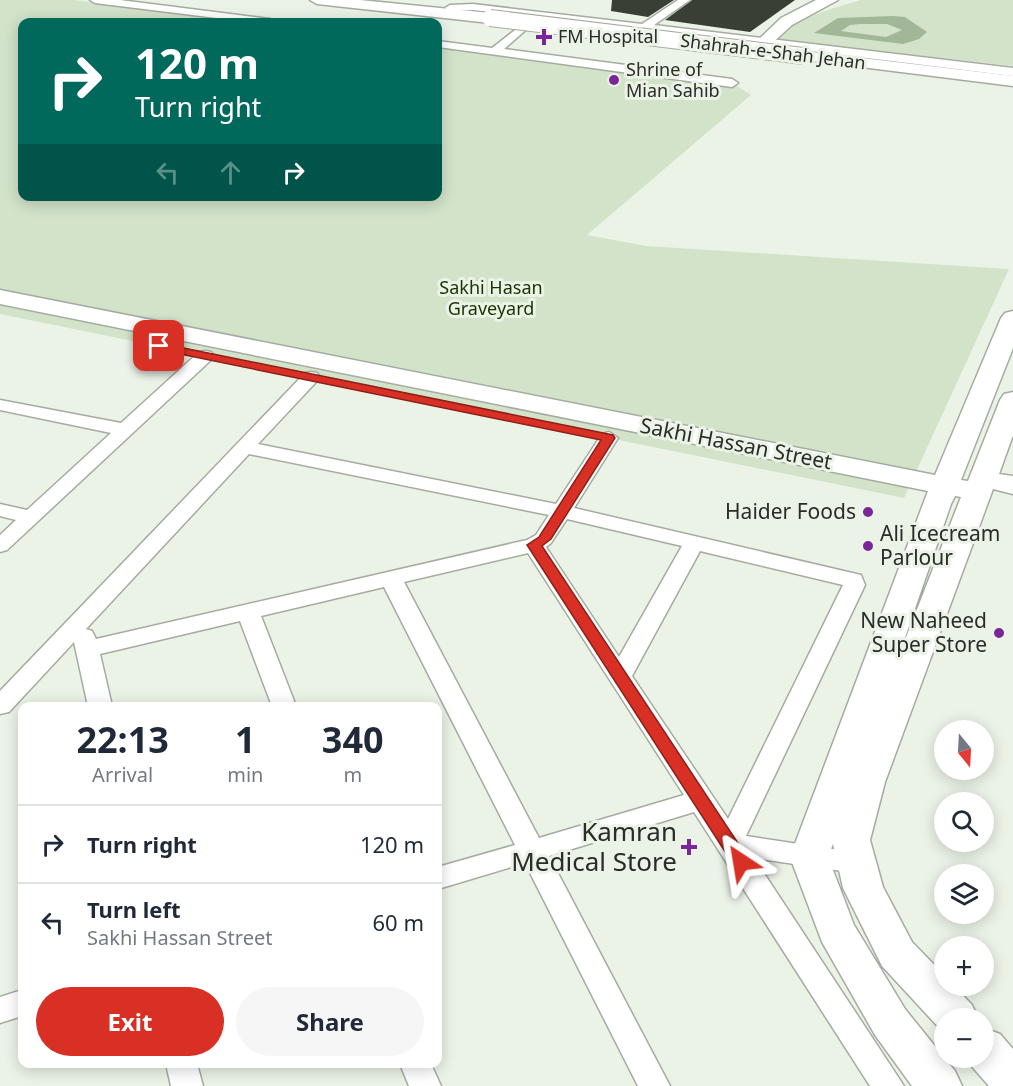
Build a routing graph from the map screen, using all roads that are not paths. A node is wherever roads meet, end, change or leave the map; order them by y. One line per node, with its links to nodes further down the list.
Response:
1 (95, 0): 7 (street)
2 (207, 0): 7 (street)
3 (317, 0): 8 (main road, Shahrah-e-Shah Jehan)
4 (385, 0): 8 (main road, Shahrah-e-Shah Jehan)
5 (685, 0): 11 (street)
6 (831, 0): 12 (main road)
7 (181, 11): 9 (street)
8 (455, 11): 10 (street); 11 (street); 18 (main road, Shahrah-e-Shah Jehan, bridge)
9 (238, 18)
10 (524, 26): 15 (street); 16 (street)
11 (644, 27): 12 (street)
12 (764, 42): 14 (street)
13 (442, 45): 15 (street)
14 (787, 46): 16 (street); 17 (street)
15 (494, 52): 19 (street)
16 (778, 57): 18 (street)
17 (1013, 72)
18 (1013, 81)
19 (732, 83)
20 (0, 297): 31 (main road, Sakhi Hassan Street)
21 (0, 314): 23 (main road, Sakhi Hassan Street)
22 (1013, 318): 31 (main road)
23 (205, 356): 24 (main road, Sakhi Hassan Street); 27 (street)
24 (311, 377): 28 (main road, Sakhi Hassan Street); 29 (street)
25 (0, 405): 27 (street)
26 (1011, 410): 30 (main road)
27 (127, 430): 34 (street)
28 (609, 438): 31 (main road, Sakhi Hassan Street); 33 (street)
29 (247, 447): 33 (street); 40 (street)
30 (986, 492): 31 (main road, Sakhi Hassan Street); 50 (main road)
31 (941, 495): 49 (main road)
32 (0, 510): 34 (street)
33 (563, 512): 35 (street); 36 (street)
34 (32, 517): 37 (street)
35 (694, 543): 42 (street); 47 (street)
36 (534, 545): 38 (street); 42 (street)
37 (0, 546)
38 (391, 578): 39 (street); 48 (street)
39 (248, 611): 41 (street); 44 (street)
40 (81, 621): 41 (street); 45 (street)
41 (87, 649): 43 (street)
42 (620, 676): 46 (street)
43 (99, 702)
44 (282, 702)
45 (0, 706)
46 (701, 800): 47 (street); 48 (street)
47 (729, 844): 49 (street); 62 (street)
48 (530, 851): 51 (street); 61 (street)
49 (809, 857): 50 (street); 63 (main road)
50 (856, 862): 53 (main road)
51 (442, 877)
52 (18, 1004): 54 (street)
53 (948, 1008)
54 (0, 1010)
55 (994, 1059): 58 (main road)
56 (183, 1068): 59 (street)
57 (418, 1068): 60 (street)
58 (1013, 1081)
59 (187, 1086)
60 (425, 1086)
61 (654, 1086)
62 (888, 1086)
63 (939, 1086)

